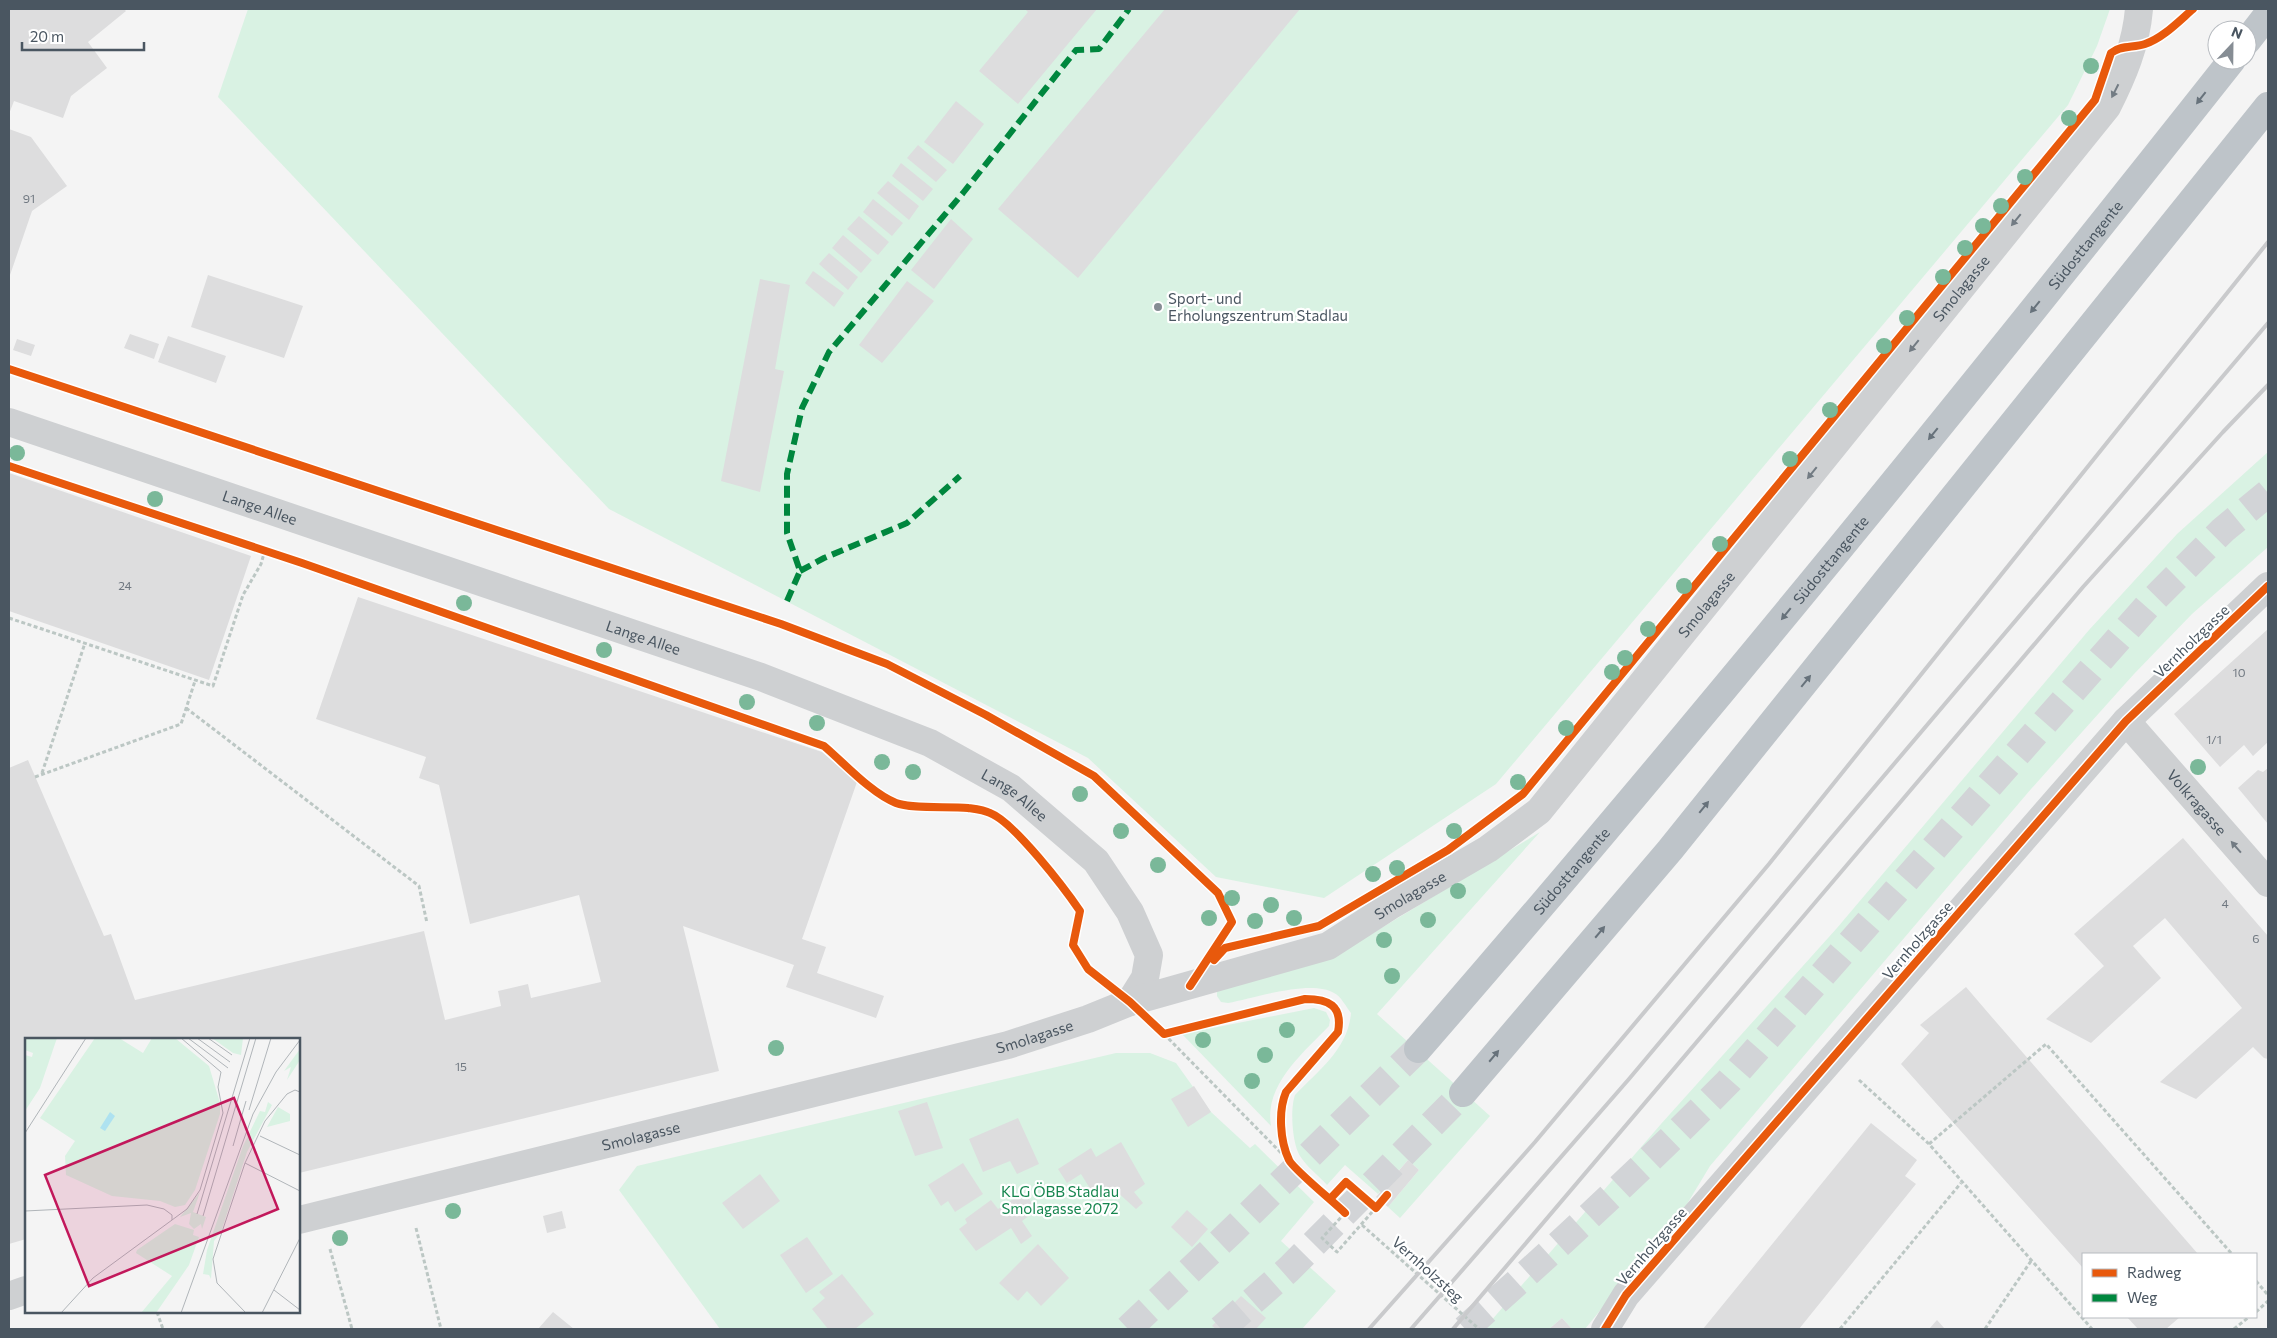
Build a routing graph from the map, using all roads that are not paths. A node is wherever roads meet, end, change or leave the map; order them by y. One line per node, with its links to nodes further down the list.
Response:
1 (2139, 9): 10 (street, Smolagasse, one-way to 10)
2 (2268, 14): 3 (highway)
3 (2257, 28)
4 (2224, 70): 11 (highway, Südosttangente, one-way to 11)
5 (2268, 106): 12 (highway, one-way to 5)
6 (9, 422): 10 (street, Lange Allee)
7 (2268, 586): 8 (street, Vernholzgasse)
8 (2126, 721): 9 (street, Volkragasse, one-way to 8); 16 (street, Vernholzgasse)
9 (2268, 883)
10 (1130, 1002): 13 (street, Smolagasse)
11 (1418, 1049)
12 (1463, 1093)
13 (310, 1218)
14 (25, 1290): 15 (street)
15 (9, 1296)
16 (1605, 1329)

